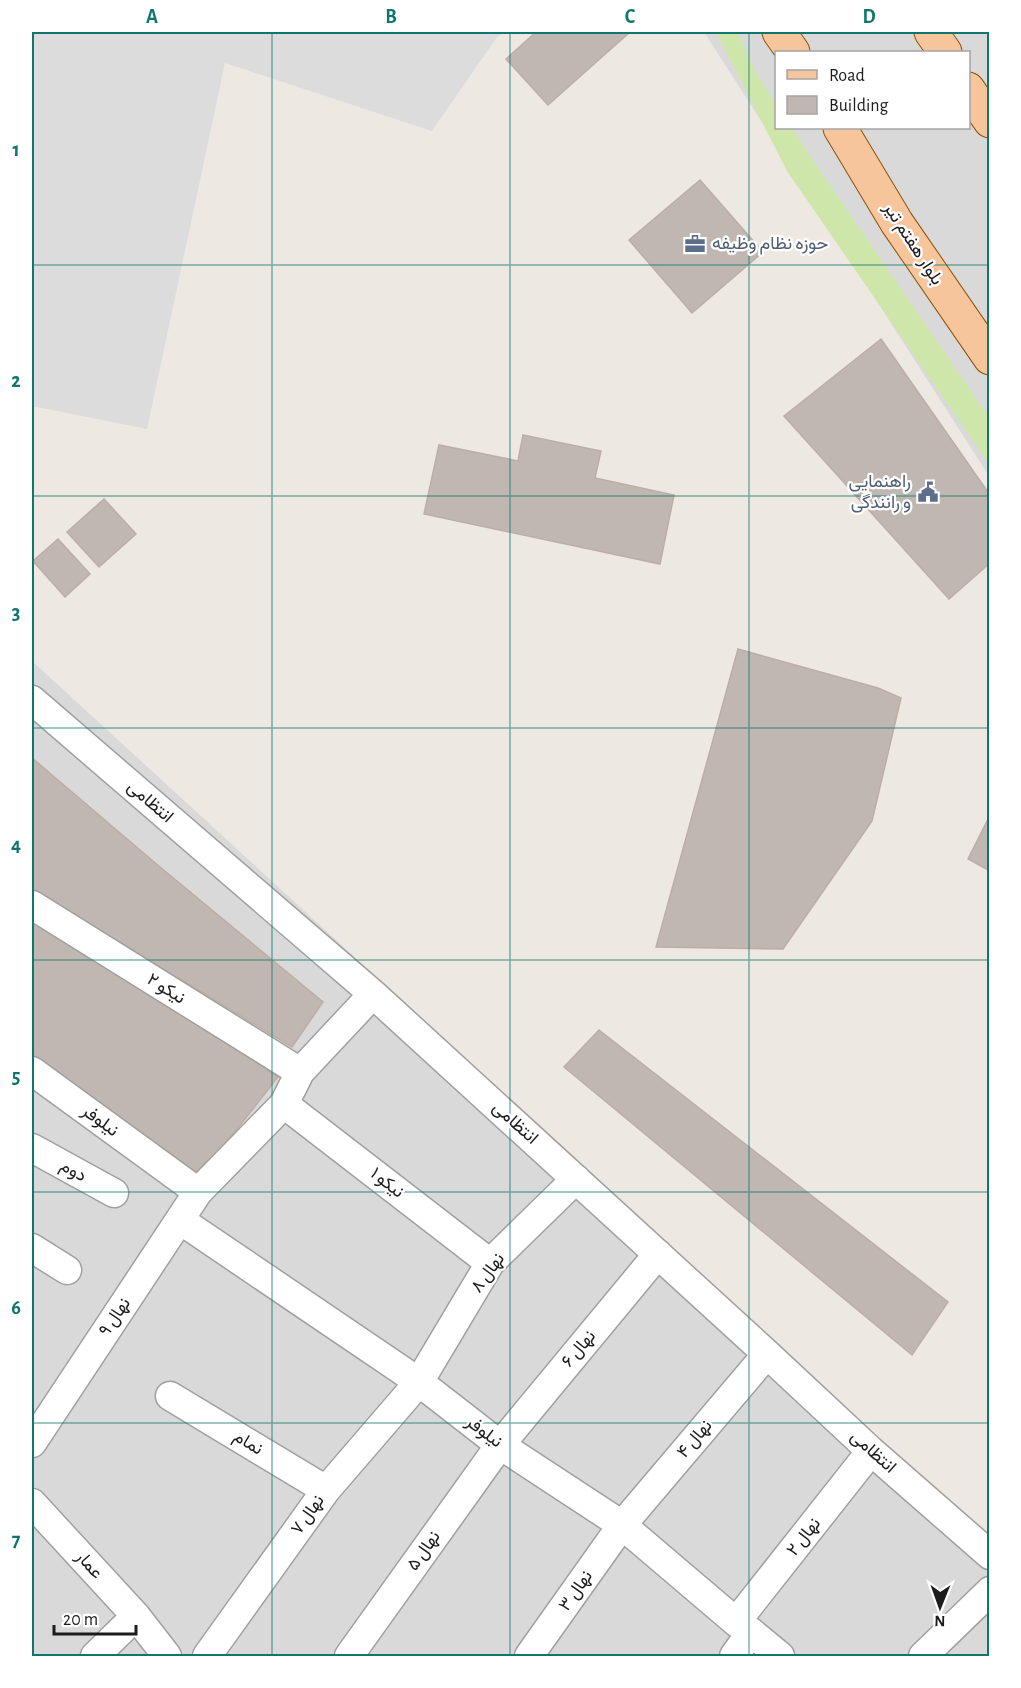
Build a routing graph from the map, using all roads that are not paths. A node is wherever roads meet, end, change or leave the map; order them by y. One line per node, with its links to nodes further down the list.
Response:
1 (779, 32): 3 (main road)
2 (931, 32): 4 (main road)
3 (792, 51)
4 (944, 51)
5 (970, 91): 6 (main road)
6 (990, 121)
7 (841, 129): 8 (main road, بلوار هفتم تیر)
8 (990, 358)
9 (32, 700): 11 (street, انتظامی)
10 (32, 905): 12 (street, نیکو ۲)
11 (373, 994): 12 (street, نهال ۹); 16 (street, انتظامی)
12 (300, 1072): 14 (street, نهال ۹)
13 (32, 1074): 17 (street, نیلوفر)
14 (284, 1104): 17 (street, نهال ۹); 22 (street, نیکو ۱)
15 (32, 1148): 18 (street, دوم)
16 (576, 1179): 21 (street, انتظامی); 22 (street, نهال ۸)
17 (198, 1192): 19 (street, نهال ۹)
18 (114, 1193)
19 (180, 1220): 25 (street, نیلوفر); 27 (street, نهال ۹)
20 (32, 1248): 23 (street)
21 (658, 1254): 24 (street, انتظامی); 28 (street, نهال ۶)
22 (490, 1263): 25 (street, نهال ۸)
23 (67, 1270)
24 (767, 1354): 29 (street, انتظامی); 32 (street, نهال ۴)
25 (419, 1382): 28 (street, نیلوفر); 30 (street, نهال ۷)
26 (170, 1396): 30 (street, نمام)
27 (32, 1443)
28 (500, 1445): 32 (street, نیلوفر); 40 (street, نهال ۵)
29 (871, 1451): 33 (street, انتظامی); 36 (street, نهال ۲)
30 (326, 1490): 39 (street, نهال ۷)
31 (36, 1519): 35 (street, عمار)
32 (622, 1525): 36 (street, نیلوفر); 41 (street, نهال ۳)
33 (990, 1555)
34 (990, 1591): 44 (street)
35 (136, 1616): 37 (street); 38 (street, عمار)
36 (744, 1627): 42 (street, نهال ۲); 43 (street, نیلوفر)
37 (94, 1656)
38 (167, 1656)
39 (207, 1656)
40 (349, 1656)
41 (529, 1656)
42 (734, 1656)
43 (780, 1656)
44 (923, 1656)

